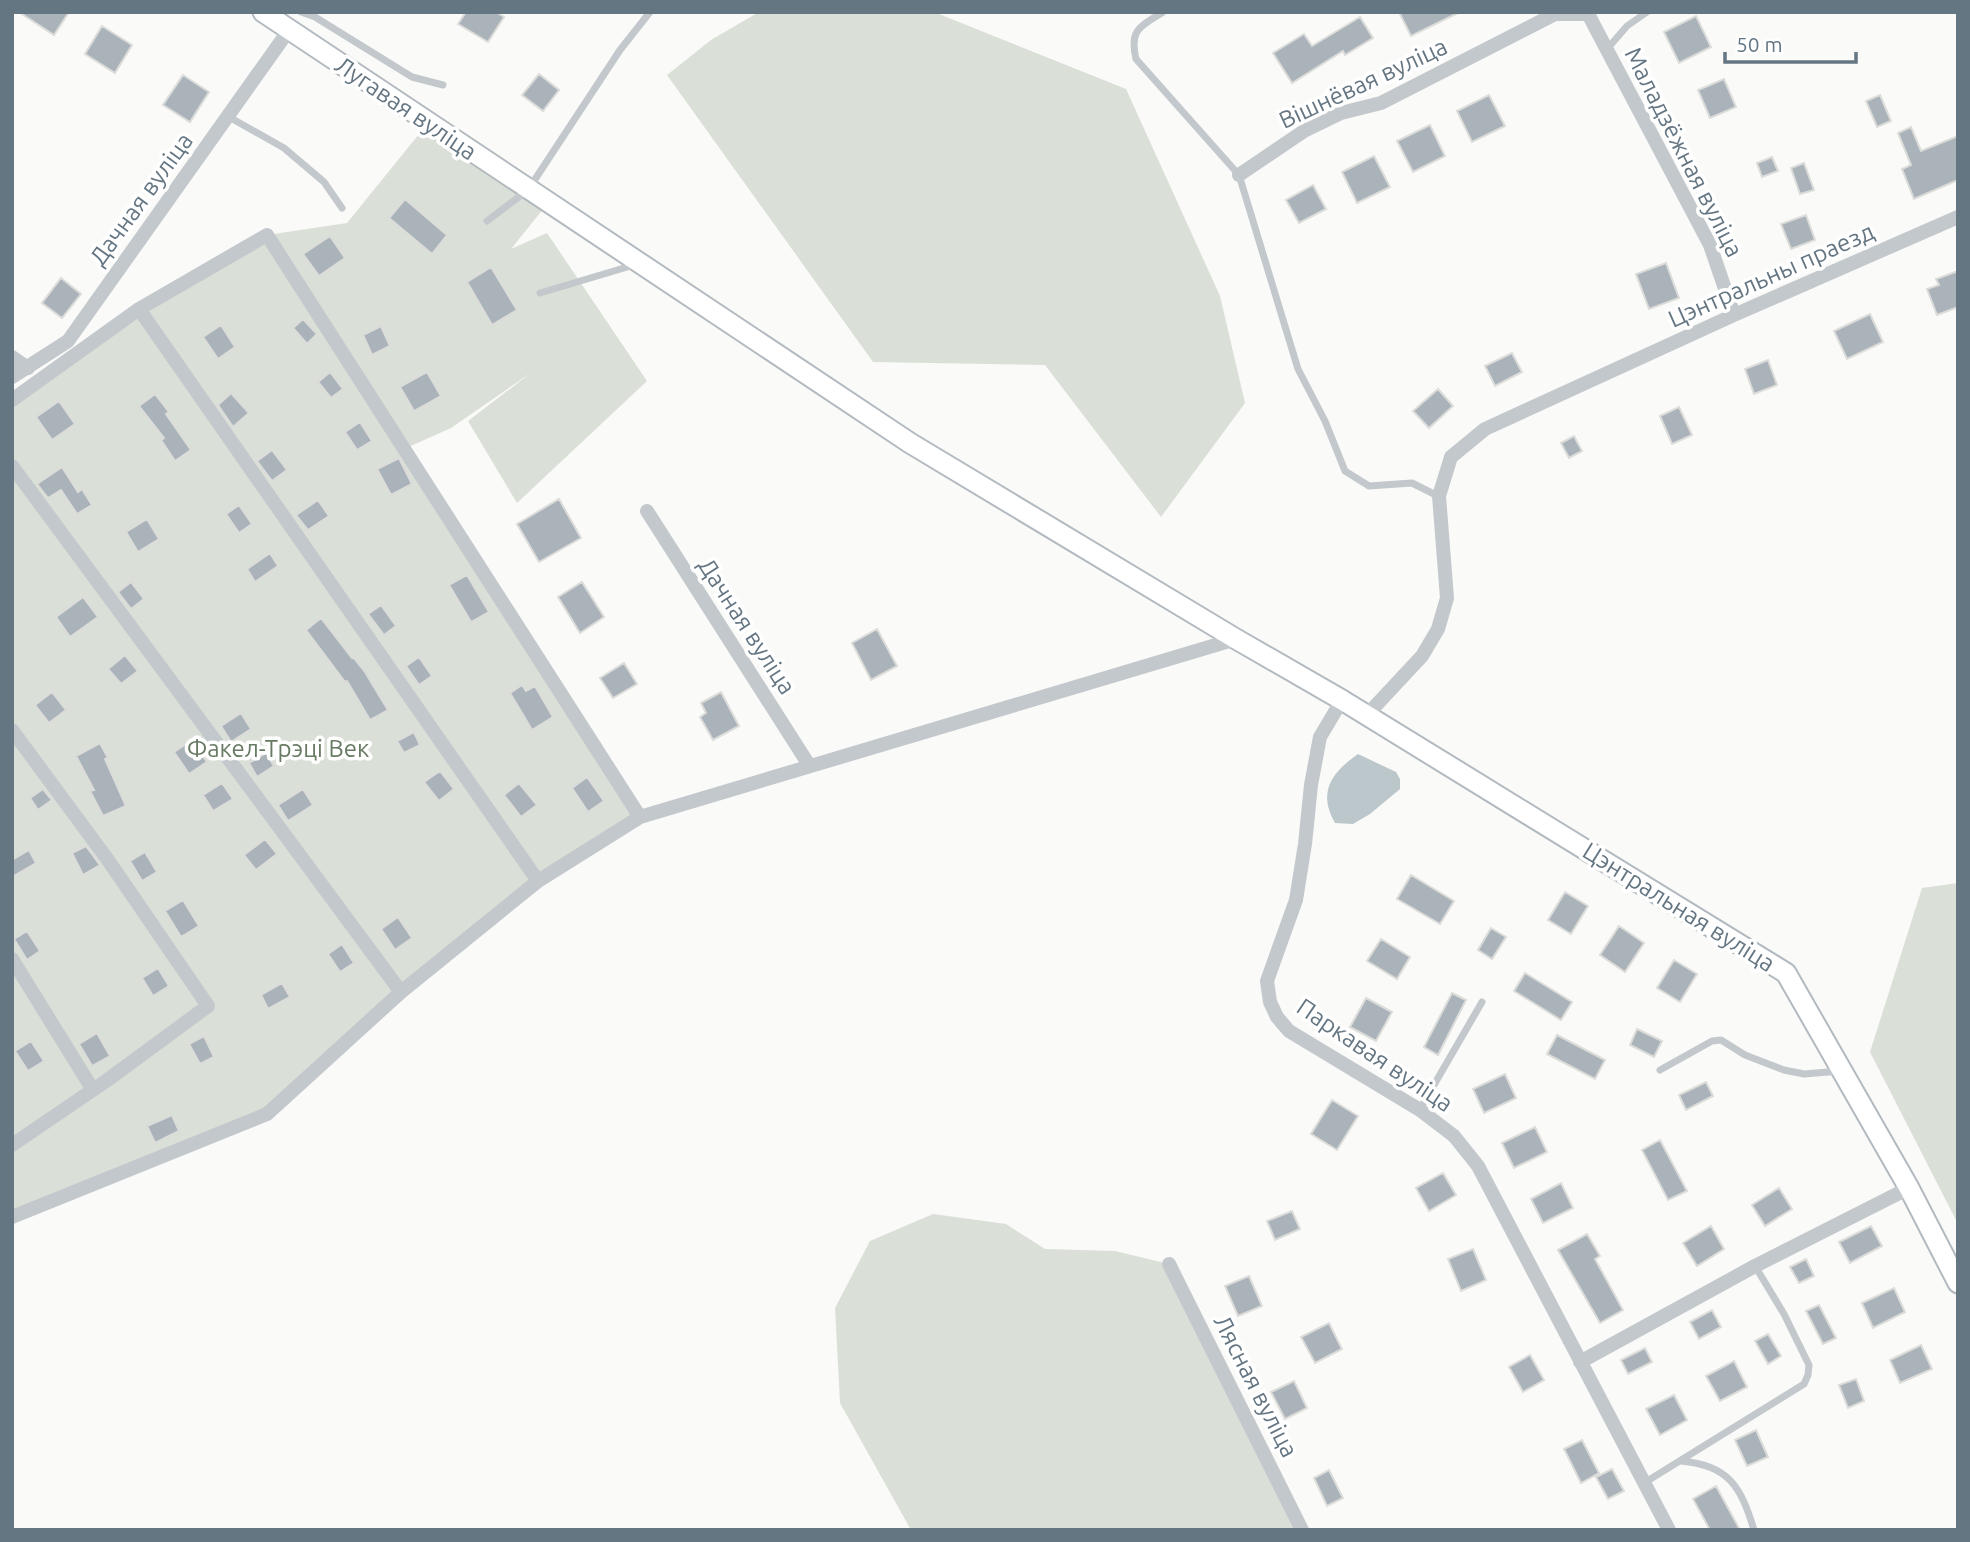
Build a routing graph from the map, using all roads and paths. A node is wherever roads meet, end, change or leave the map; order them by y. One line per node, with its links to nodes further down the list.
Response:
1 (263, 12): 7 (street, Лугавая вуліца)
2 (301, 12): 7 (lane); 9 (lane)
3 (650, 12): 12 (lane)
4 (1163, 12): 11 (lane)
5 (1647, 12): 8 (lane)
6 (1588, 13): 8 (street, Маладзёжная вуліца); 11 (street, Вішнёвая вуліца)
7 (289, 30): 10 (street, Дачная вуліца); 12 (street, Лугавая вуліца)
8 (1607, 50): 19 (street, Маладзёжная вуліца)
9 (443, 85)
10 (229, 117): 13 (lane); 21 (street, Дачная вуліца)
11 (1239, 175): 25 (lane)
12 (528, 190): 15 (lane); 16 (street, Лугавая вуліца)
13 (342, 208)
14 (1958, 217): 19 (street, Цэнтральны праезд)
15 (487, 221)
16 (638, 264): 17 (lane); 27 (street, Лугавая вуліца)
17 (540, 293)
18 (139, 309): 23 (street); 32 (street); 33 (street)
19 (1734, 315): 25 (street, Цэнтральны праезд)
20 (12, 357): 21 (street)
21 (27, 368): 22 (street, Дачная вуліца)
22 (12, 377)
23 (12, 400)
24 (12, 466): 35 (street)
25 (1439, 496): 29 (street)
26 (647, 511): 31 (street, Дачная вуліца)
27 (1236, 639): 28 (street, Цэнтральная вуліца); 31 (street)
28 (1342, 700): 29 (street, Цэнтральная вуліца); 40 (street, Паркавая вуліца)
29 (1366, 716): 38 (street, Цэнтральная вуліца)
30 (12, 730): 39 (street)
31 (809, 765): 32 (street)
32 (640, 817): 33 (street)
33 (538, 881): 35 (street)
34 (12, 960): 39 (street)
35 (401, 992): 43 (street)
36 (1482, 1002): 40 (lane)
37 (1660, 1070): 38 (lane)
38 (1842, 1071): 42 (street, Цэнтральная вуліца)
39 (93, 1090): 41 (street)
40 (1420, 1110): 47 (street, Паркавая вуліца)
41 (12, 1145)
42 (1909, 1188): 45 (street); 46 (street, Цэнтральная вуліца)
43 (12, 1217)
44 (1169, 1264): 50 (street, Лясная вуліца)
45 (1755, 1266): 47 (street); 48 (lane)
46 (1958, 1283)
47 (1580, 1362): 49 (street, Паркавая вуліца)
48 (1680, 1461): 49 (lane); 52 (lane)
49 (1644, 1483): 51 (street, Паркавая вуліца)
50 (1302, 1530)
51 (1669, 1530)
52 (1754, 1530)

